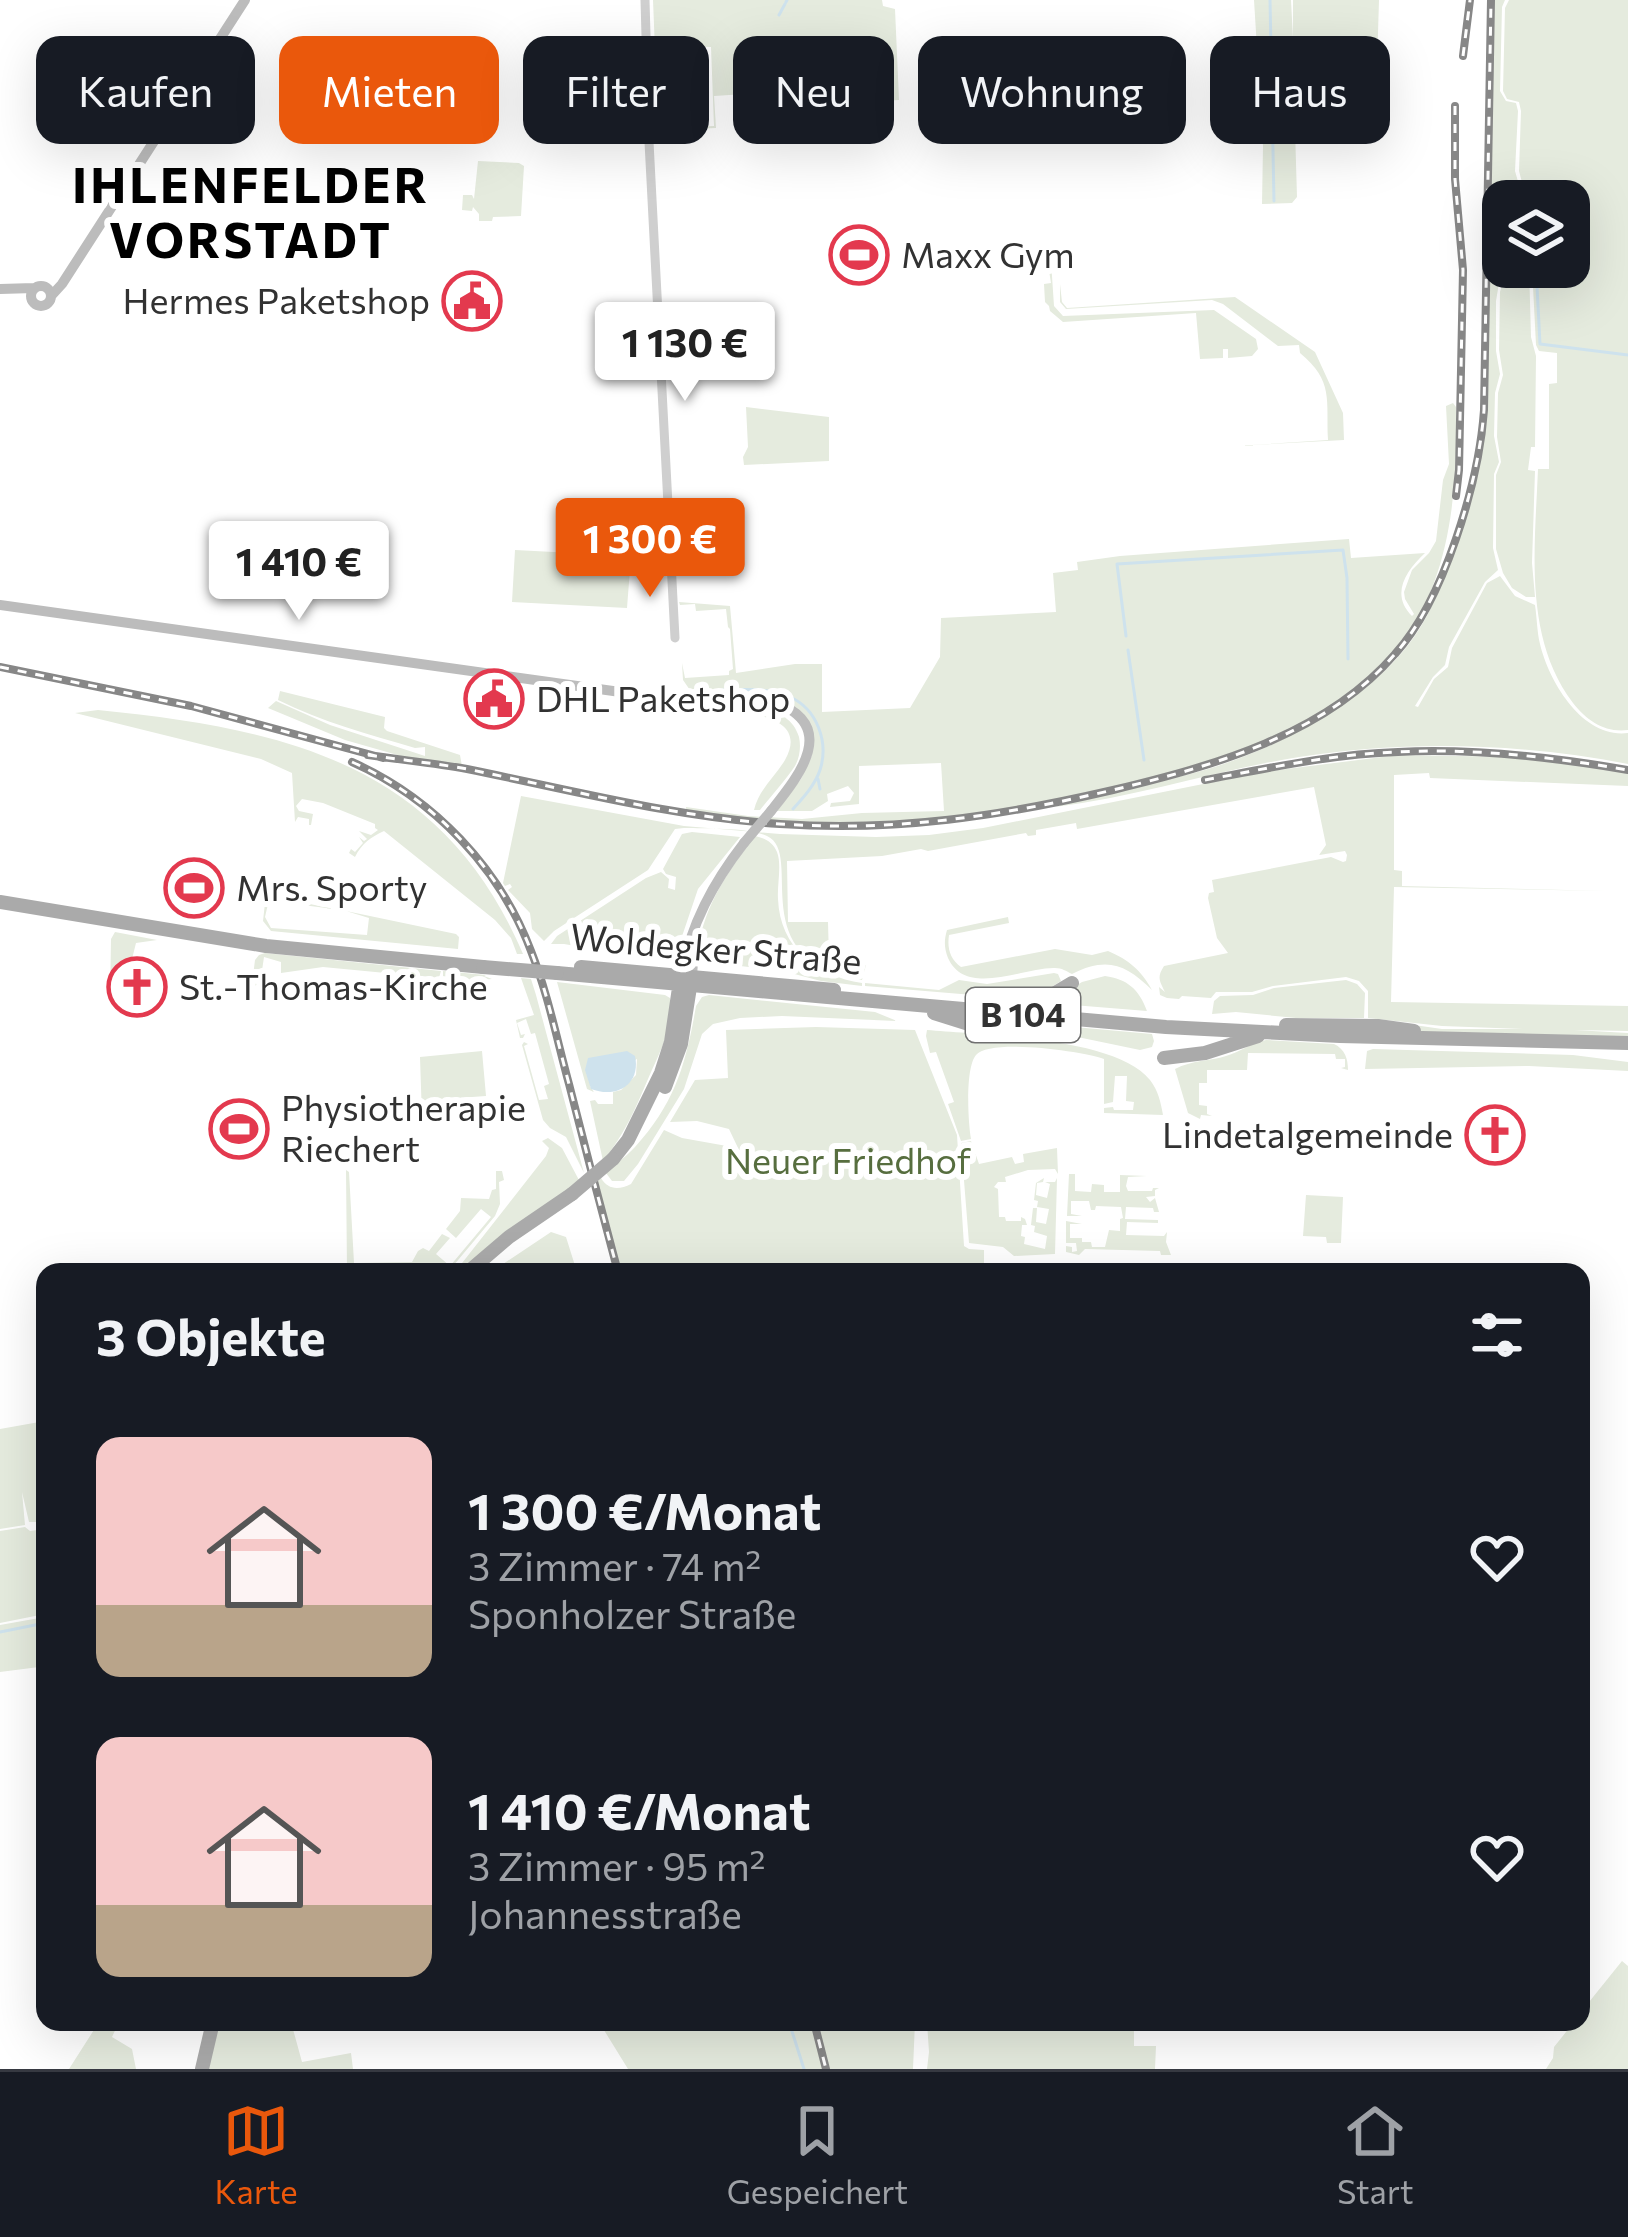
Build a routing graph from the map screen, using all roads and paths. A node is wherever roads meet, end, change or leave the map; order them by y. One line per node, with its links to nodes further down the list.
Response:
1 (245, 0): 3 (main road)
2 (645, 0): 5 (street)
3 (0, 292)
4 (0, 604): 7 (main road, bridge)
5 (675, 638)
6 (0, 898): 7 (main road, Woldegker Straße / B 104, bridge)
7 (686, 980): 9 (main road, Woldegker Straße / B 104); 10 (main road, Woldegker Straße / B 104); 18 (main road, bridge)
8 (1072, 983): 10 (main road)
9 (900, 1004): 11 (main road, Woldegker Straße / B 104); 13 (main road)
10 (1017, 1006): 11 (main road, Woldegker Straße / B 104)
11 (1144, 1022): 12 (main road, Woldegker Straße / B 104)
12 (1165, 1023): 14 (main road, Woldegker Straße / B 104); 15 (main road, Woldegker Straße / B 104)
13 (988, 1030)
14 (1356, 1031): 15 (main road, Woldegker Straße / B 104); 16 (main road, Woldegker Straße / B 104)
15 (1269, 1032): 17 (main road)
16 (1628, 1042)
17 (1164, 1058)
18 (478, 1263)
19 (211, 2031): 20 (main road)
20 (202, 2069)

